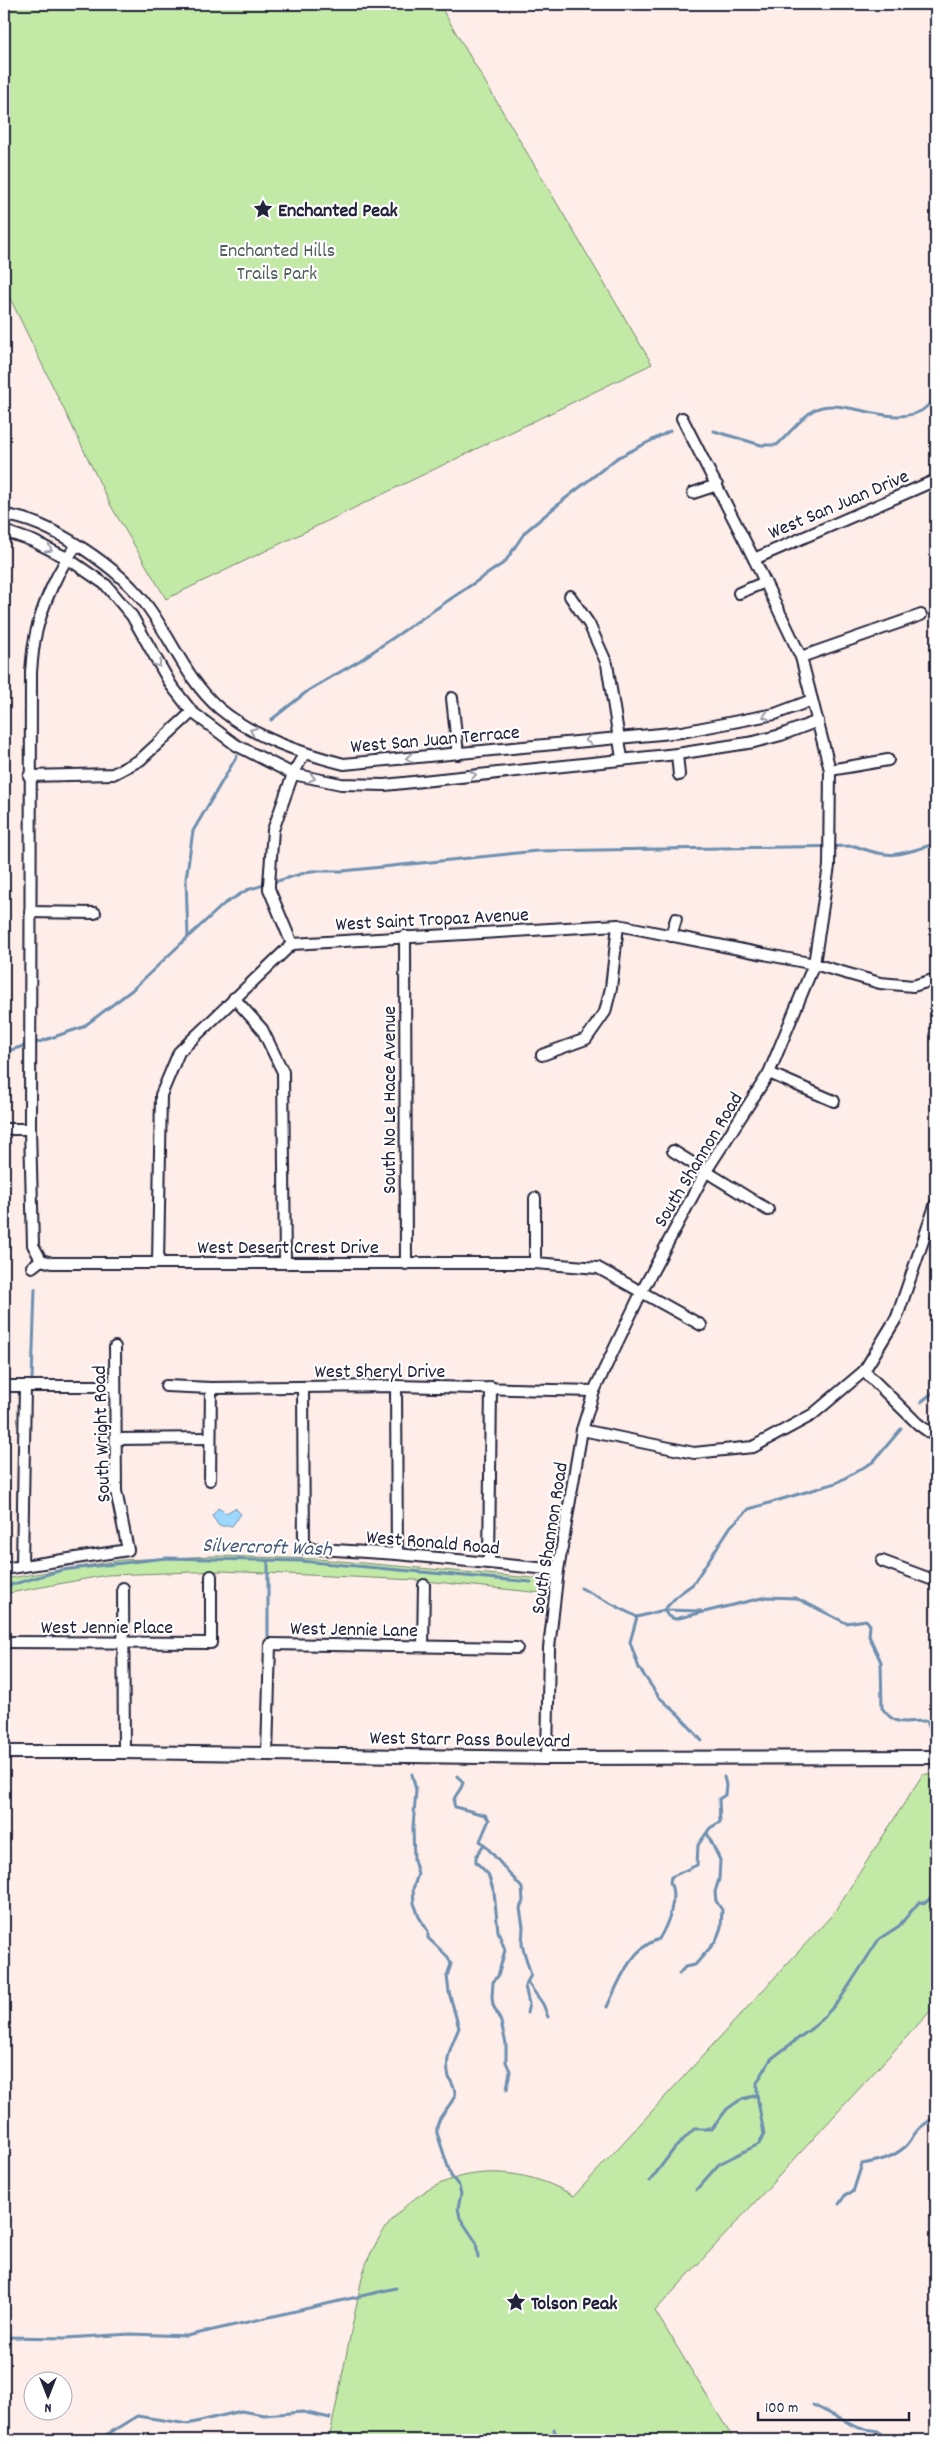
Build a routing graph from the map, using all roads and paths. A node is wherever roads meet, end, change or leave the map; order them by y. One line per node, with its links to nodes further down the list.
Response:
1 (682, 418): 3 (street, South Shannon Road)
2 (936, 480): 9 (street, West San Juan Drive)
3 (717, 486): 4 (street); 9 (street, South Shannon Road)
4 (693, 493)
5 (4, 514): 7 (street, West San Juan Terrace)
6 (4, 531): 8 (street, West San Juan Terrace, one-way to 8)
7 (77, 545): 8 (street); 20 (street, West San Juan Terrace, one-way to 7)
8 (67, 558): 17 (street, West San Juan Terrace, one-way to 17); 28 (street)
9 (754, 558): 10 (street, South Shannon Road)
10 (765, 582): 11 (street); 14 (street, South Shannon Road)
11 (738, 593)
12 (570, 596): 19 (street)
13 (921, 615): 14 (street)
14 (801, 657): 16 (street, South Shannon Road)
15 (452, 698): 21 (street)
16 (812, 700): 18 (street, South Shannon Road); 19 (street, West San Juan Terrace, one-way to 19)
17 (192, 712): 26 (street, West San Juan Terrace); 28 (street)
18 (818, 721): 22 (street, West San Juan Terrace); 25 (street, South Shannon Road)
19 (619, 737): 21 (street, West San Juan Terrace, one-way to 21); 23 (street)
20 (304, 754): 21 (street, West San Juan Terrace, one-way to 20); 26 (street)
21 (458, 754)
22 (677, 754): 23 (street, West San Juan Terrace); 27 (street)
23 (622, 758): 26 (street, West San Juan Terrace, one-way to 23)
24 (888, 760): 25 (street)
25 (830, 770): 36 (street, South Shannon Road)
26 (293, 774): 35 (street)
27 (679, 775)
28 (29, 776): 29 (street)
29 (30, 912): 30 (street); 43 (street)
30 (94, 913)
31 (676, 919): 34 (street)
32 (618, 925): 33 (street, West Saint Tropaz Avenue); 34 (street, West Saint Tropaz Avenue); 39 (street)
33 (405, 936): 35 (street, West Saint Tropaz Avenue); 53 (street, South No Le Hace Avenue)
34 (671, 936): 36 (street, West Saint Tropaz Avenue)
35 (292, 944): 38 (street)
36 (814, 964): 37 (street, West Saint Tropaz Avenue); 40 (street, South Shannon Road)
37 (936, 979)
38 (234, 998): 50 (street); 51 (street)
39 (542, 1055)
40 (769, 1073): 41 (street); 45 (street, South Shannon Road)
41 (834, 1101)
42 (4, 1129): 43 (street)
43 (30, 1129): 49 (street)
44 (673, 1151): 45 (street)
45 (706, 1171): 48 (street); 55 (street, South Shannon Road)
46 (535, 1198): 52 (street)
47 (936, 1203): 58 (street)
48 (768, 1210)
49 (41, 1260): 50 (street, West Desert Crest Drive); 54 (street)
50 (158, 1263): 51 (street, West Desert Crest Drive)
51 (285, 1263): 53 (street, West Desert Crest Drive)
52 (534, 1263): 53 (street, West Desert Crest Drive); 55 (street, West Desert Crest Drive)
53 (406, 1264)
54 (32, 1267)
55 (642, 1290): 56 (street, West Desert Crest Drive); 67 (street, South Shannon Road)
56 (701, 1324)
57 (115, 1347): 61 (street, South Wright Road)
58 (864, 1371): 68 (street); 69 (street)
59 (4, 1386): 60 (street)
60 (25, 1386): 61 (street); 76 (street)
61 (115, 1386): 71 (street, South Wright Road)
62 (166, 1386): 65 (street, West Sheryl Drive)
63 (396, 1386): 64 (street, West Sheryl Drive); 66 (street, West Sheryl Drive); 73 (street)
64 (491, 1387): 67 (street, West Sheryl Drive); 75 (street)
65 (210, 1388): 66 (street, West Sheryl Drive); 70 (street)
66 (303, 1388): 73 (street, West Ronald Road)
67 (594, 1391): 68 (street, South Shannon Road)
68 (582, 1430): 78 (street, South Shannon Road)
69 (936, 1437)
70 (210, 1438): 71 (street); 72 (street)
71 (117, 1439): 76 (street, South Wright Road)
72 (210, 1480)
73 (397, 1554): 75 (street, West Ronald Road)
74 (882, 1561): 80 (street)
75 (489, 1563): 78 (street, West Ronald Road)
76 (22, 1566): 77 (street)
77 (4, 1569)
78 (558, 1570): 91 (street, South Shannon Road)
79 (211, 1576): 84 (street, West Jennie Place)
80 (936, 1581)
81 (424, 1585): 85 (street)
82 (123, 1588): 84 (street)
83 (4, 1642): 84 (street, West Jennie Place)
84 (123, 1643): 88 (street)
85 (423, 1646): 86 (street, West Jennie Lane); 89 (street, West Jennie Lane)
86 (517, 1648)
87 (4, 1752): 88 (street, West Starr Pass Boulevard)
88 (124, 1752): 89 (street, West Starr Pass Boulevard)
89 (267, 1755): 91 (street, West Starr Pass Boulevard)
90 (936, 1757): 91 (street, West Starr Pass Boulevard)
91 (547, 1758)

